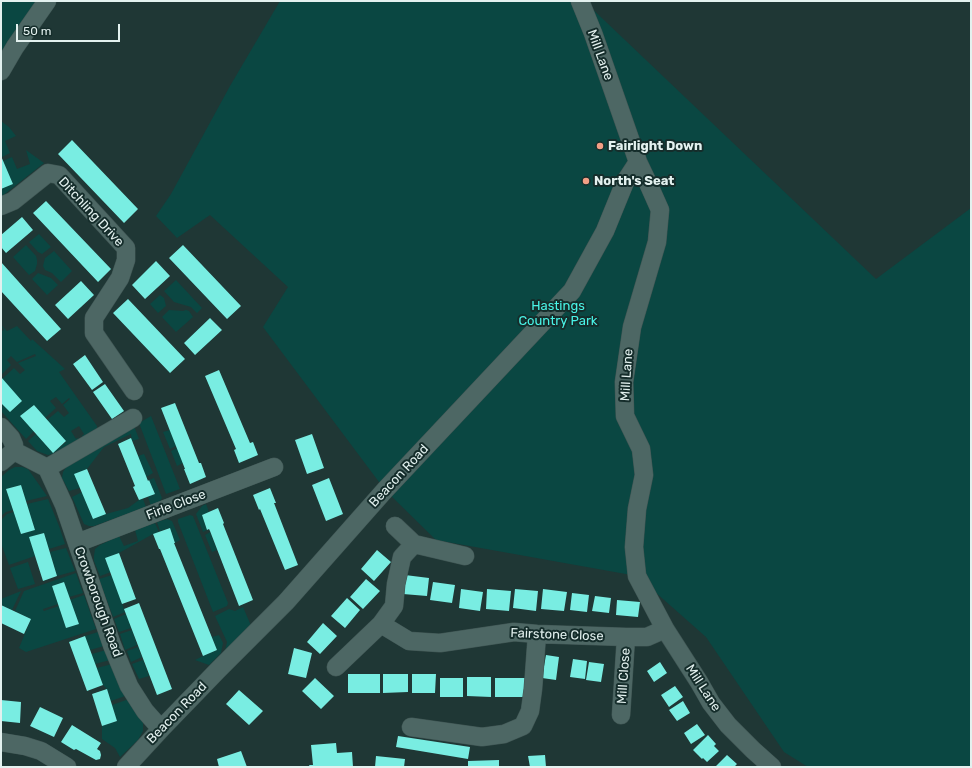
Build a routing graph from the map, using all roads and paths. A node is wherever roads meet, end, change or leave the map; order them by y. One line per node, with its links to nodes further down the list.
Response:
1 (47, 1): 3 (street)
2 (580, 1): 4 (street, Mill Lane)
3 (1, 71)
4 (638, 162): 17 (street, Mill Lane); 23 (street, Beacon Road)
5 (1, 206): 6 (street, Ditchling Drive)
6 (134, 391)
7 (133, 418): 11 (street)
8 (1, 427): 9 (street)
9 (8, 456): 11 (street)
10 (274, 467): 13 (street, Firle Close)
11 (47, 468): 13 (street, Crowborough Road)
12 (395, 526): 14 (street)
13 (77, 543): 23 (street, Crowborough Road)
14 (414, 544): 15 (street); 16 (street)
15 (465, 556)
16 (381, 624): 18 (street, Fairstone Close); 20 (street)
17 (665, 629): 19 (street, Fairstone Close); 27 (street, Mill Lane)
18 (537, 634): 19 (street, Fairstone Close); 22 (street)
19 (626, 637): 21 (street, Mill Close)
20 (336, 667)
21 (621, 715)
22 (411, 727)
23 (161, 729): 26 (street, Beacon Road)
24 (1, 742): 25 (street)
25 (67, 767)
26 (126, 767)
27 (772, 767)

